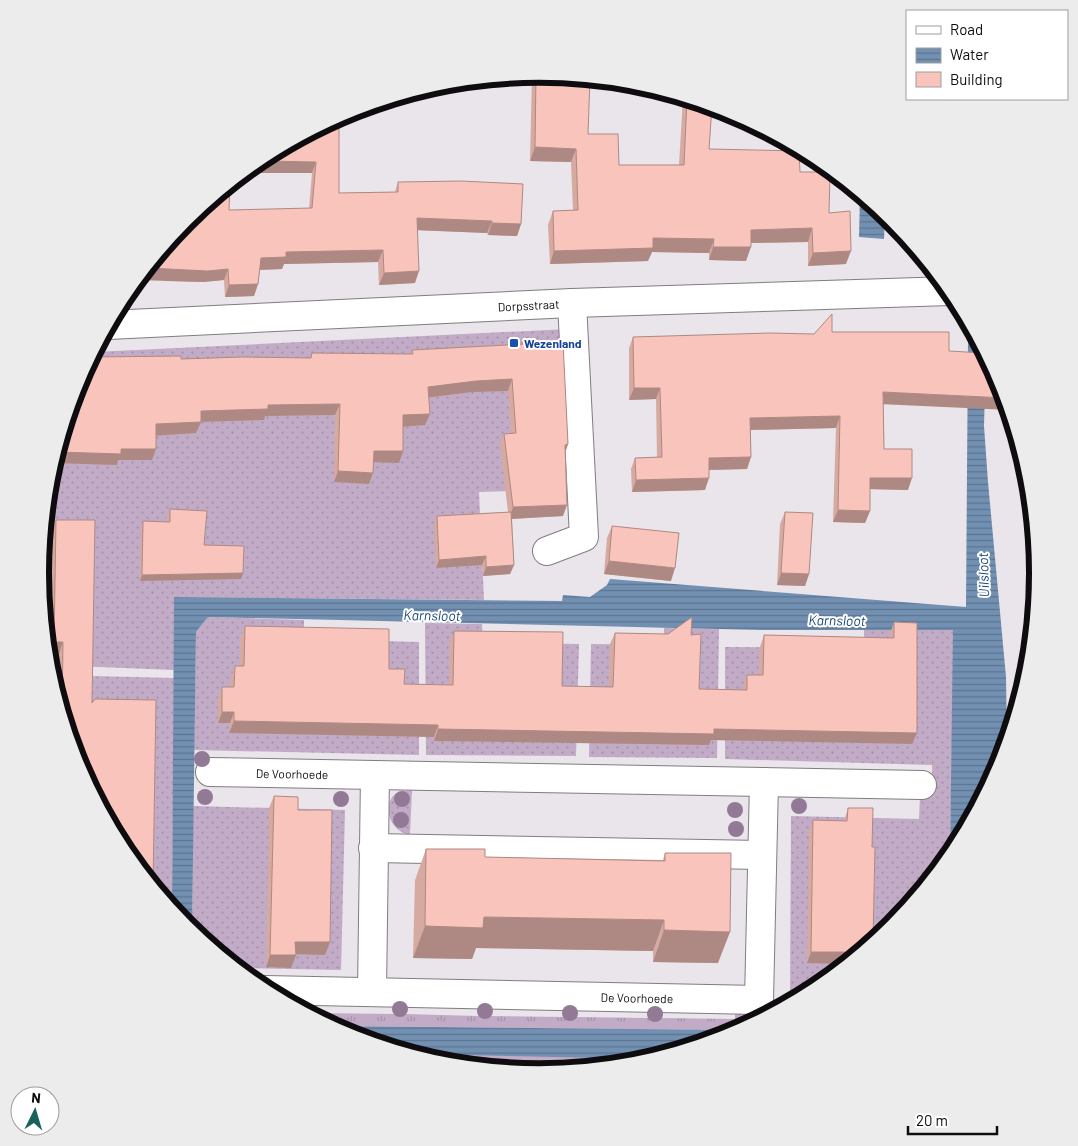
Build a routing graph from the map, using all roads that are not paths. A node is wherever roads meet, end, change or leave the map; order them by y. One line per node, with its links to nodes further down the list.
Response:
1 (940, 291): 2 (street, Dorpsstraat)
2 (572, 303): 3 (street, Dorpsstraat); 4 (street)
3 (116, 325)
4 (547, 551)
5 (210, 772): 6 (street, De Voorhoede)
6 (374, 775): 7 (street, De Voorhoede); 9 (street)
7 (764, 782): 8 (street, De Voorhoede); 10 (street, De Voorhoede)
8 (922, 785)
9 (373, 848): 10 (street); 12 (street)
10 (762, 855): 12 (street, De Voorhoede)
11 (282, 990): 12 (street, De Voorhoede)
12 (372, 992)

